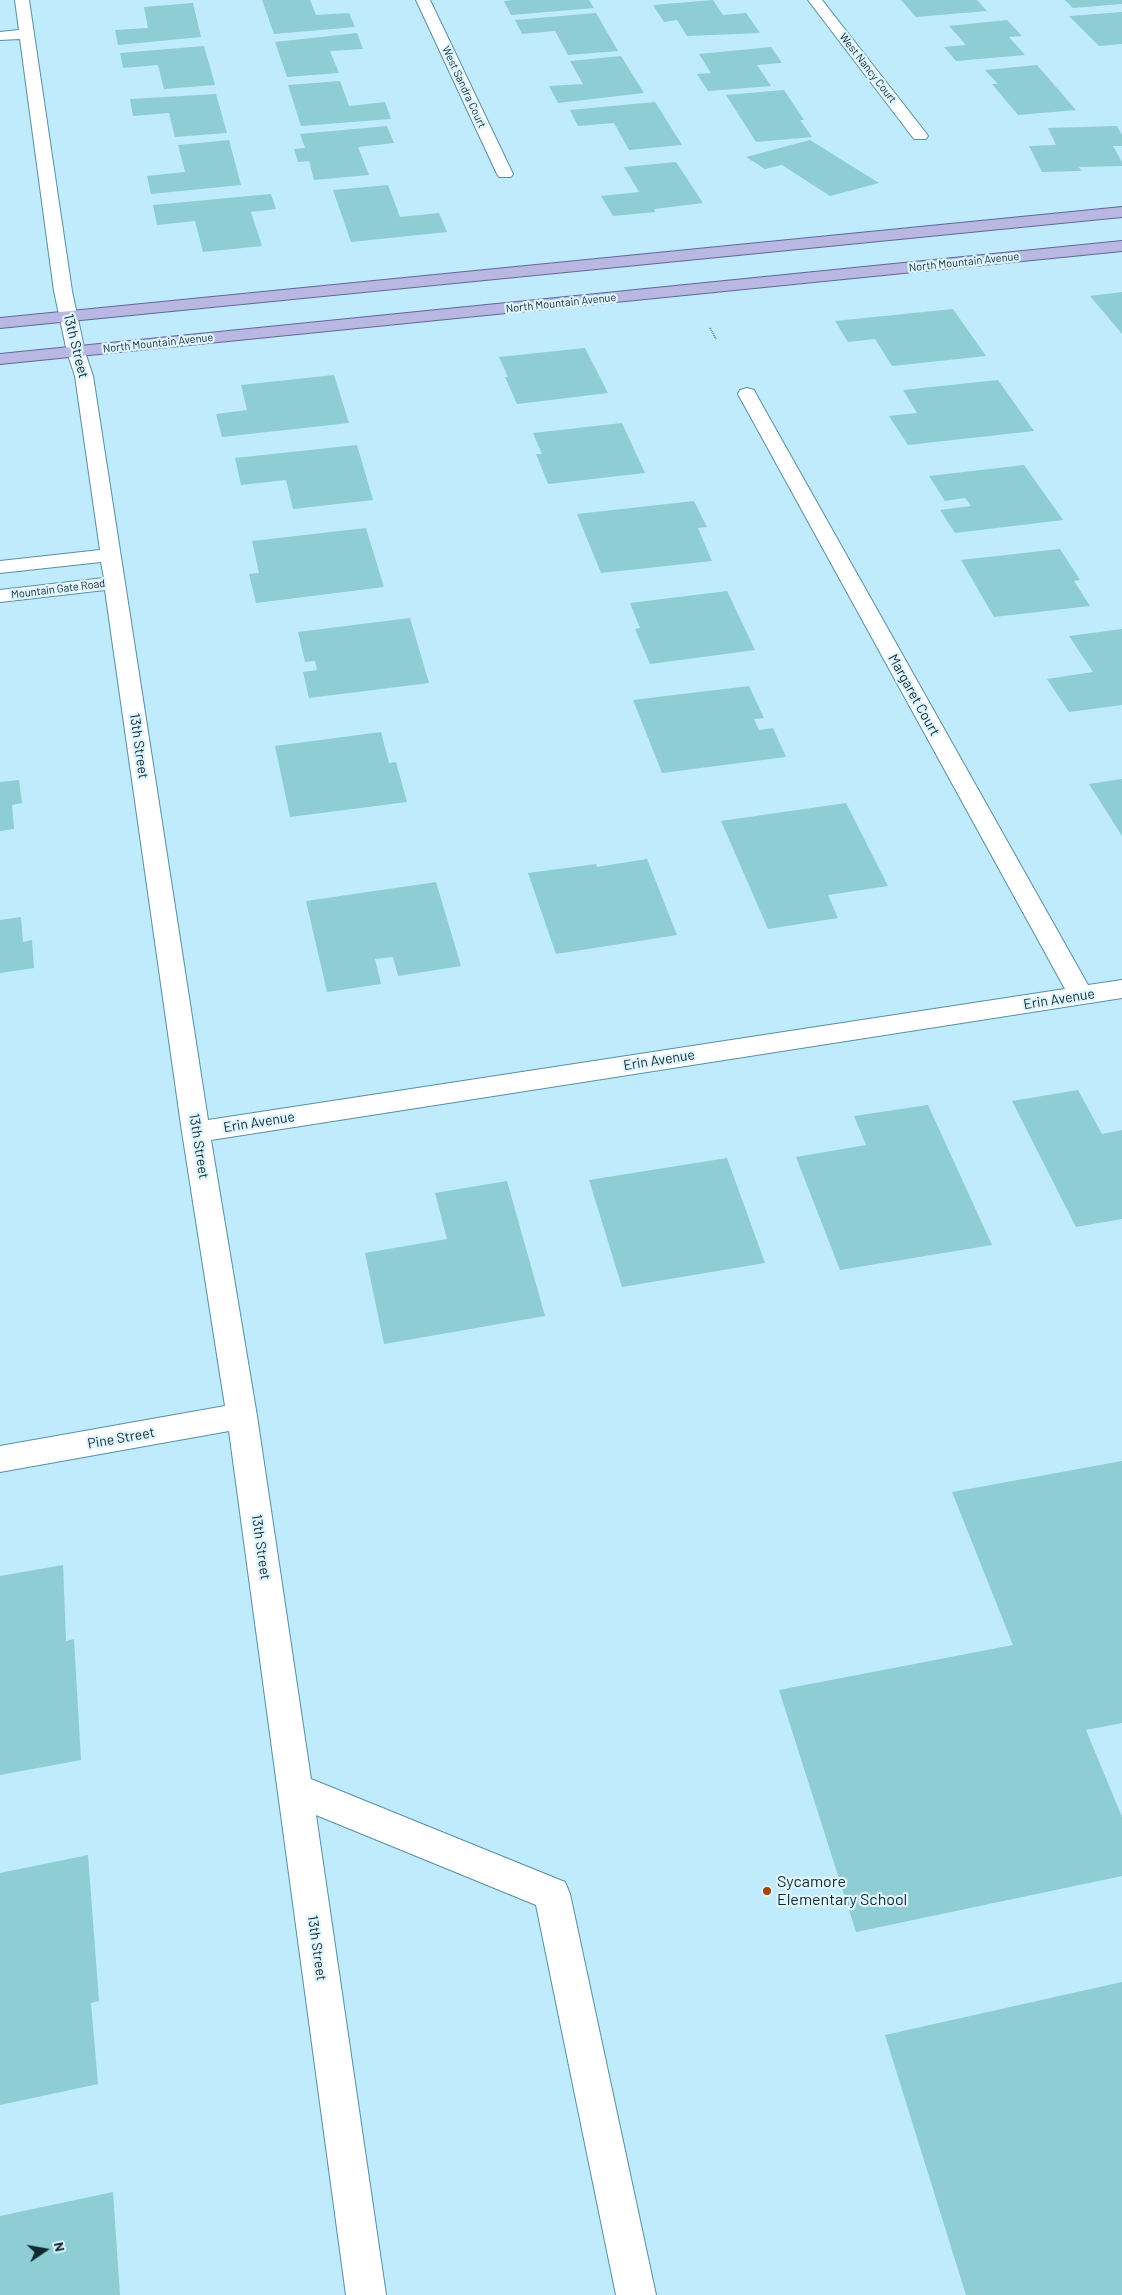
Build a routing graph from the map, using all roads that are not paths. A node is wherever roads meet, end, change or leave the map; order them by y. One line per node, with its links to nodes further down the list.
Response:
1 (22, 0): 4 (street, 13th Street)
2 (423, 0): 7 (street, West Sandra Court)
3 (815, 0): 6 (street, West Nancy Court)
4 (26, 34): 5 (street); 10 (street, 13th Street)
5 (0, 36)
6 (920, 136)
7 (505, 174)
8 (1122, 212): 10 (main road)
9 (1122, 246): 12 (main road, North Mountain Avenue)
10 (68, 317): 11 (main road); 12 (street, 13th Street)
11 (0, 323)
12 (76, 352): 13 (main road, North Mountain Avenue); 16 (street, 13th Street)
13 (0, 359)
14 (747, 394): 19 (street, Margaret Court)
15 (0, 567): 16 (street)
16 (113, 569): 17 (street, Mountain Gate Road); 20 (street, 13th Street)
17 (0, 596)
18 (1122, 989): 19 (street, Erin Avenue)
19 (1081, 996): 20 (street, Erin Avenue)
20 (196, 1132): 21 (street, 13th Street)
21 (242, 1416): 22 (street, Pine Street); 23 (street, 13th Street)
22 (0, 1459)
23 (294, 1789): 24 (street, 13th Street); 25 (street)
24 (366, 2295)
25 (636, 2295)

